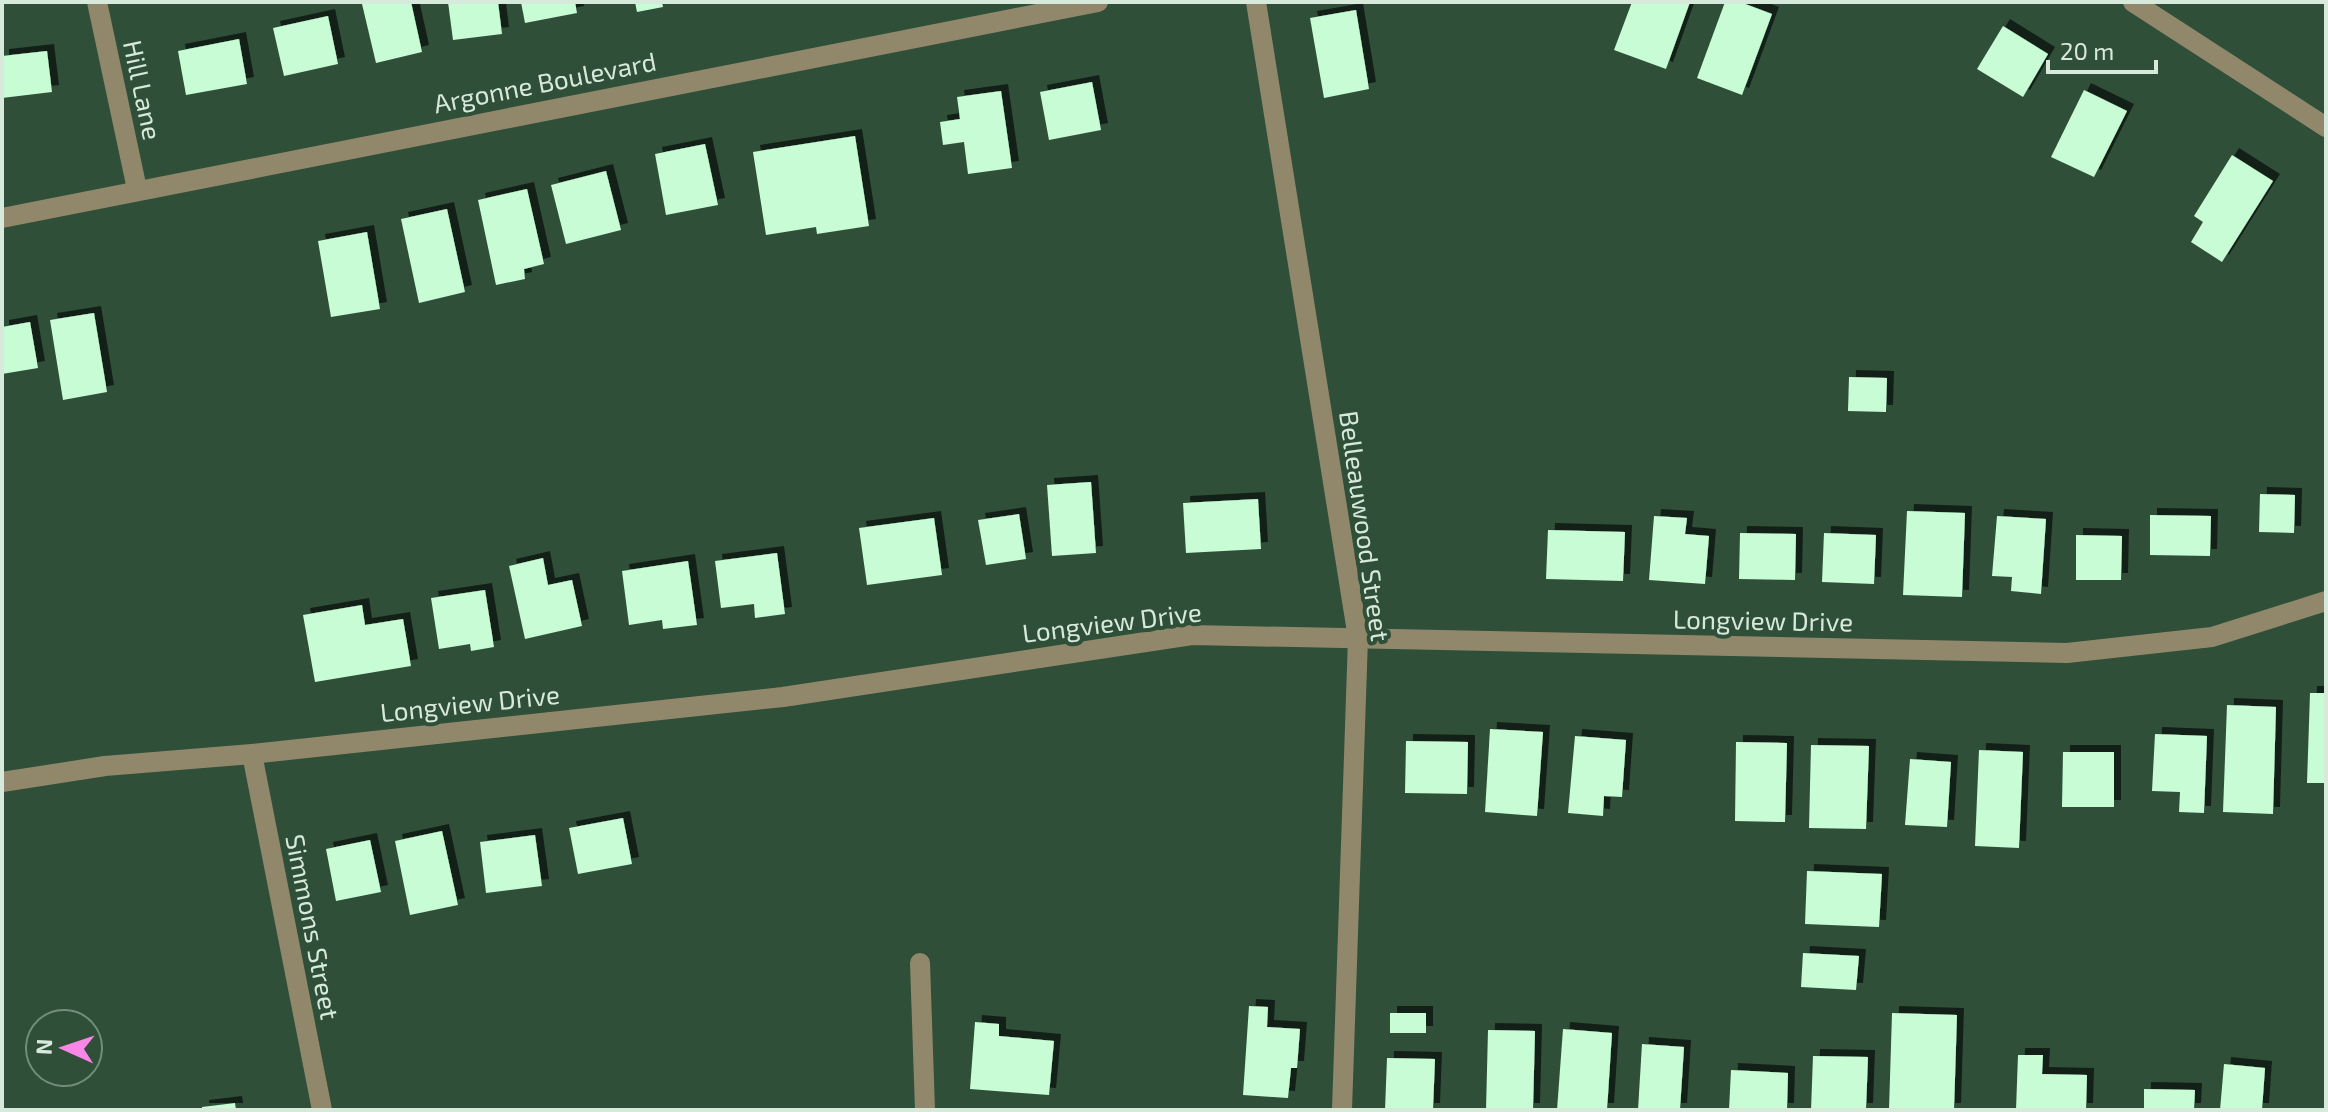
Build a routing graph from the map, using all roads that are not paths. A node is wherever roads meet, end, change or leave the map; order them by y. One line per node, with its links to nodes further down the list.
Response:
1 (97, 2): 6 (street, Hill Lane)
2 (1098, 2): 6 (street, Argonne Boulevard)
3 (1256, 2): 9 (street, Belleauwood Street)
4 (2133, 2): 5 (street)
5 (2326, 127)
6 (137, 189): 7 (street, Argonne Boulevard)
7 (2, 218)
8 (2326, 601): 9 (street, Longview Drive)
9 (1358, 638): 10 (street, Longview Drive); 15 (street, Belleauwood Street)
10 (252, 754): 11 (street, Longview Drive); 13 (street, Simmons Street)
11 (2, 782)
12 (920, 963): 14 (street)
13 (322, 1110)
14 (925, 1110)
15 (1342, 1110)

